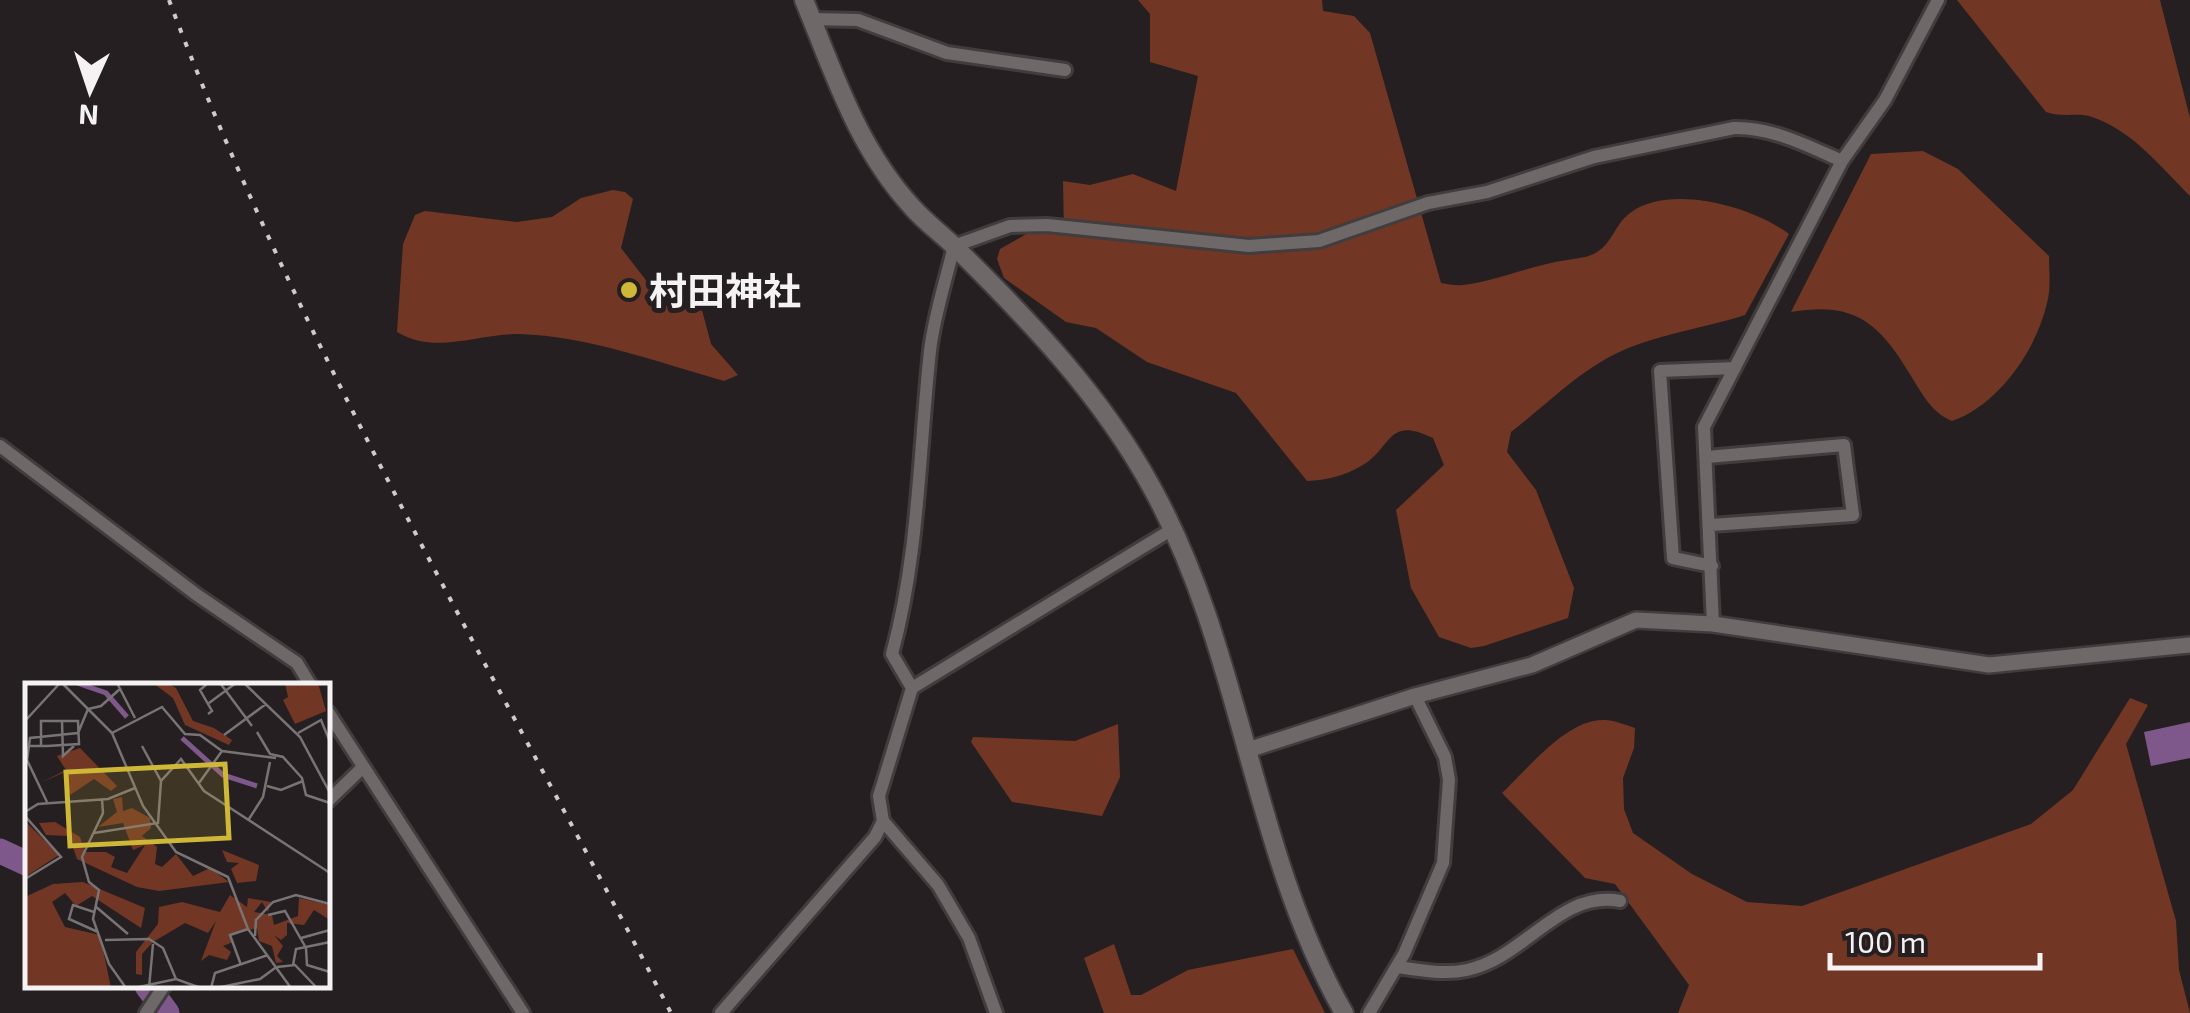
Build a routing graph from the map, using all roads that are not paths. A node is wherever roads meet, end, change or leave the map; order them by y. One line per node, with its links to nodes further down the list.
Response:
1 (804, 0): 3 (main road)
2 (1938, 0): 5 (street)
3 (812, 18): 4 (street); 6 (main road)
4 (1064, 70)
5 (1842, 161): 6 (street); 7 (street)
6 (954, 246): 11 (main road); 16 (street)
7 (1735, 368): 9 (street); 12 (street)
8 (0, 446): 15 (street)
9 (1707, 457): 10 (street); 10 (street)
10 (1711, 525): 12 (street)
11 (1170, 530): 16 (street); 19 (main road)
12 (1712, 566): 13 (street)
13 (1713, 624): 14 (street); 17 (street)
14 (2190, 645)
15 (309, 683)
16 (912, 688): 22 (street)
17 (1415, 696): 19 (street); 24 (street)
18 (330, 715): 20 (street)
19 (1248, 750): 30 (main road)
20 (362, 768): 21 (street); 27 (street)
21 (330, 798)
22 (883, 820): 28 (street); 29 (street)
23 (1620, 901): 24 (street)
24 (1397, 967): 31 (street)
25 (163, 988): 26 (street)
26 (146, 1013)
27 (523, 1013)
28 (720, 1013)
29 (996, 1013)
30 (1344, 1013)
31 (1368, 1013)

